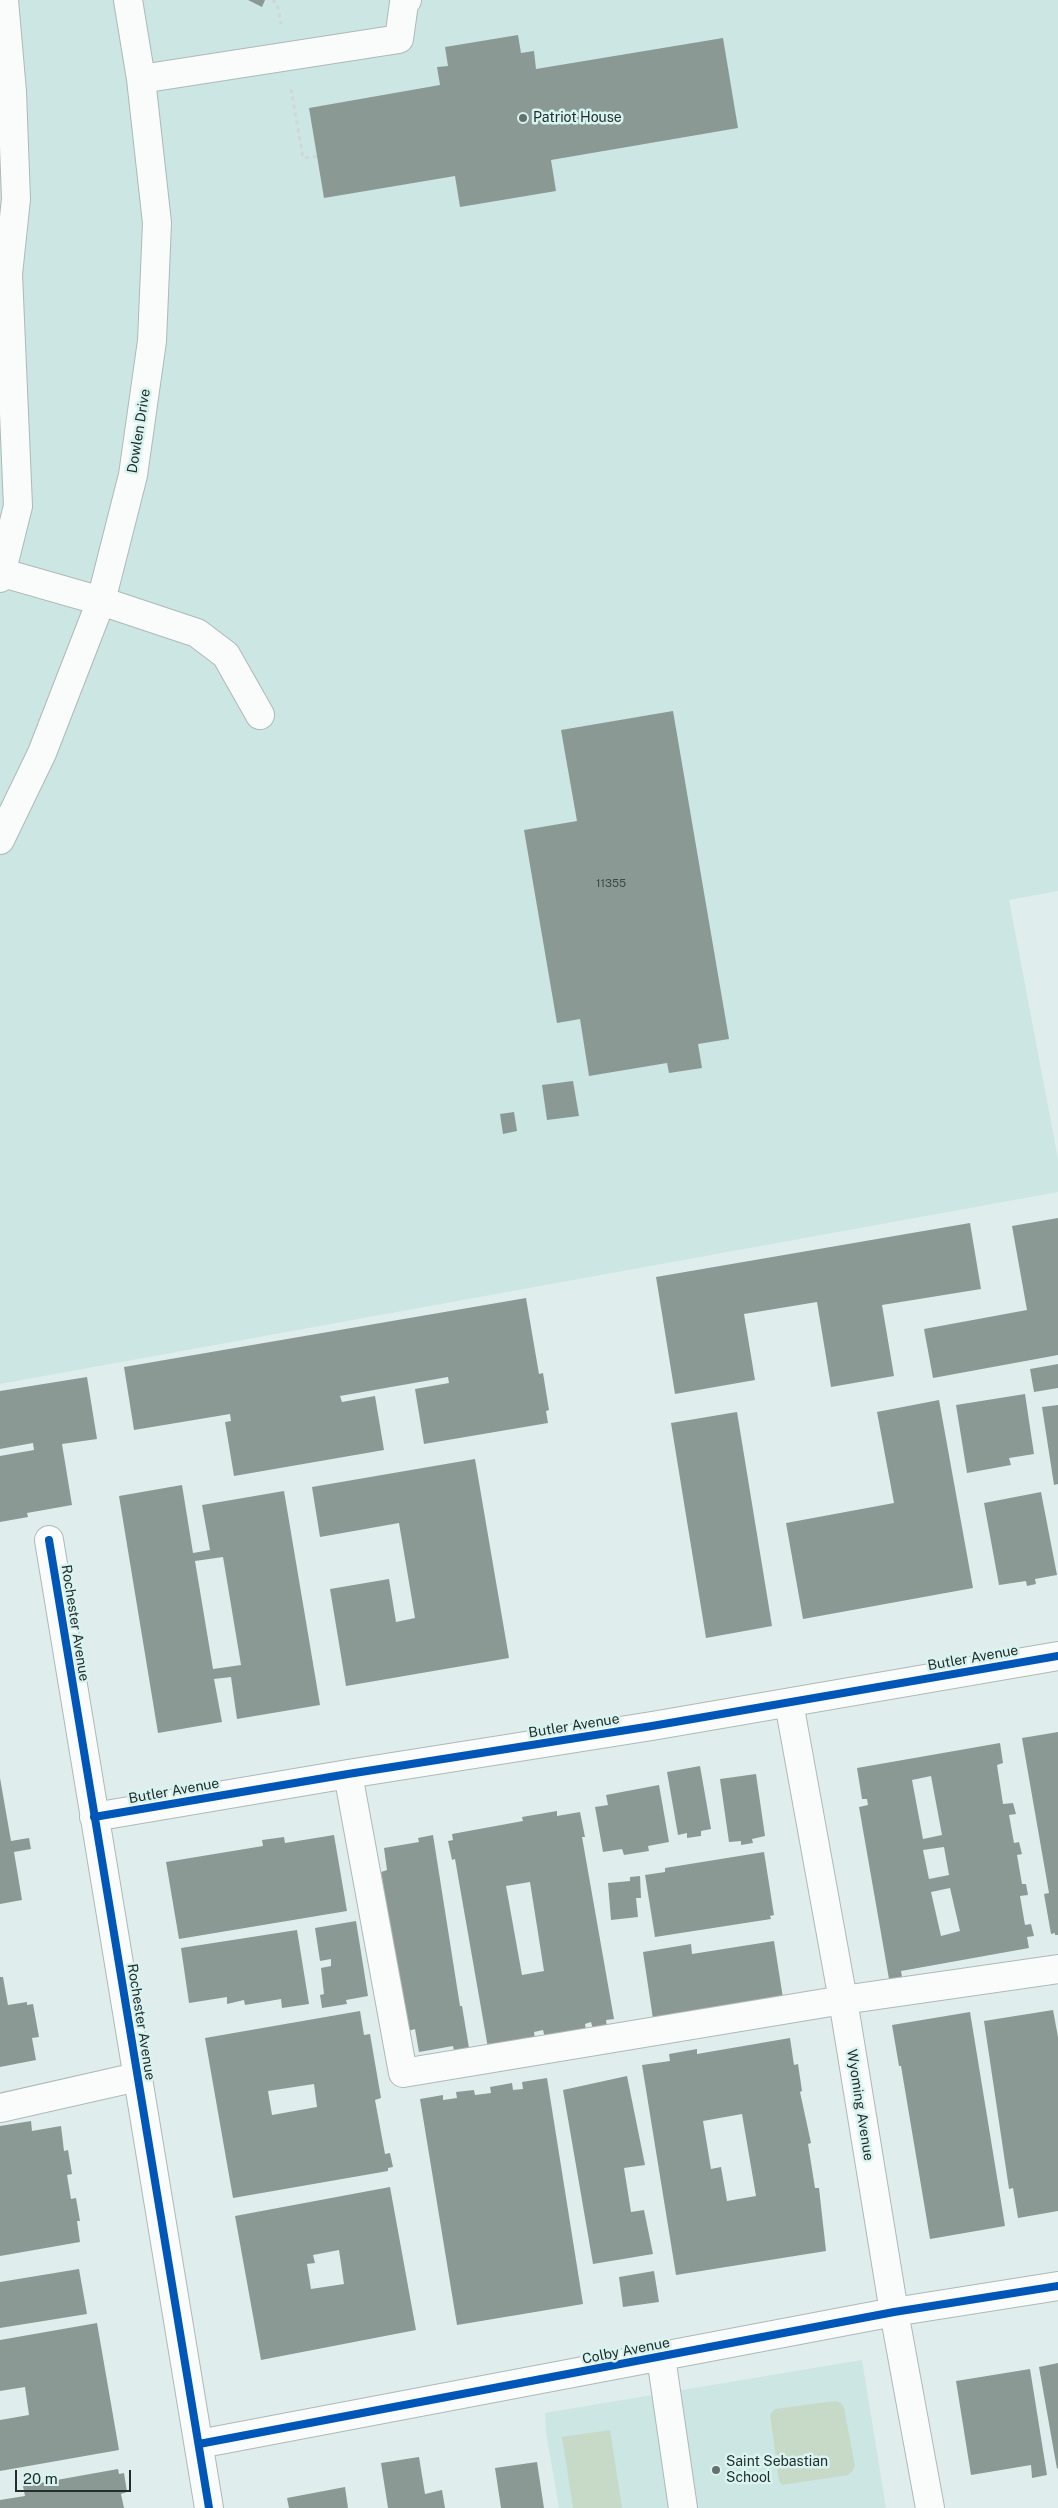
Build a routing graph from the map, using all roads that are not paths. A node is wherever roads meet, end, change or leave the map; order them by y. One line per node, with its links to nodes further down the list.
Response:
1 (4, 0): 5 (street)
2 (128, 0): 4 (street, Dowlen Drive)
3 (407, 0): 4 (street)
4 (141, 79): 8 (street, Dowlen Drive)
5 (6, 93): 6 (street)
6 (4, 268): 7 (street)
7 (1, 576): 8 (street)
8 (101, 601): 9 (street); 10 (street, Dowlen Drive)
9 (260, 715)
10 (0, 840)
11 (49, 1540): 15 (street, Rochester Avenue)
12 (1058, 1656): 13 (street, Butler Avenue)
13 (789, 1703): 14 (street, Butler Avenue); 17 (street, Wyoming Avenue)
14 (348, 1774): 15 (street, Butler Avenue); 17 (street)
15 (94, 1817): 18 (street, Rochester Avenue)
16 (1058, 1968): 17 (street)
17 (843, 2000): 21 (street, Wyoming Avenue)
18 (137, 2077): 19 (street); 23 (street, Rochester Avenue)
19 (0, 2108)
20 (1058, 2286): 21 (street, Colby Avenue)
21 (894, 2312): 22 (street, Colby Avenue); 26 (street, Wyoming Avenue)
22 (661, 2357): 23 (street, Colby Avenue); 25 (street)
23 (199, 2444): 24 (street, Rochester Avenue)
24 (209, 2508)
25 (683, 2508)
26 (930, 2508)

